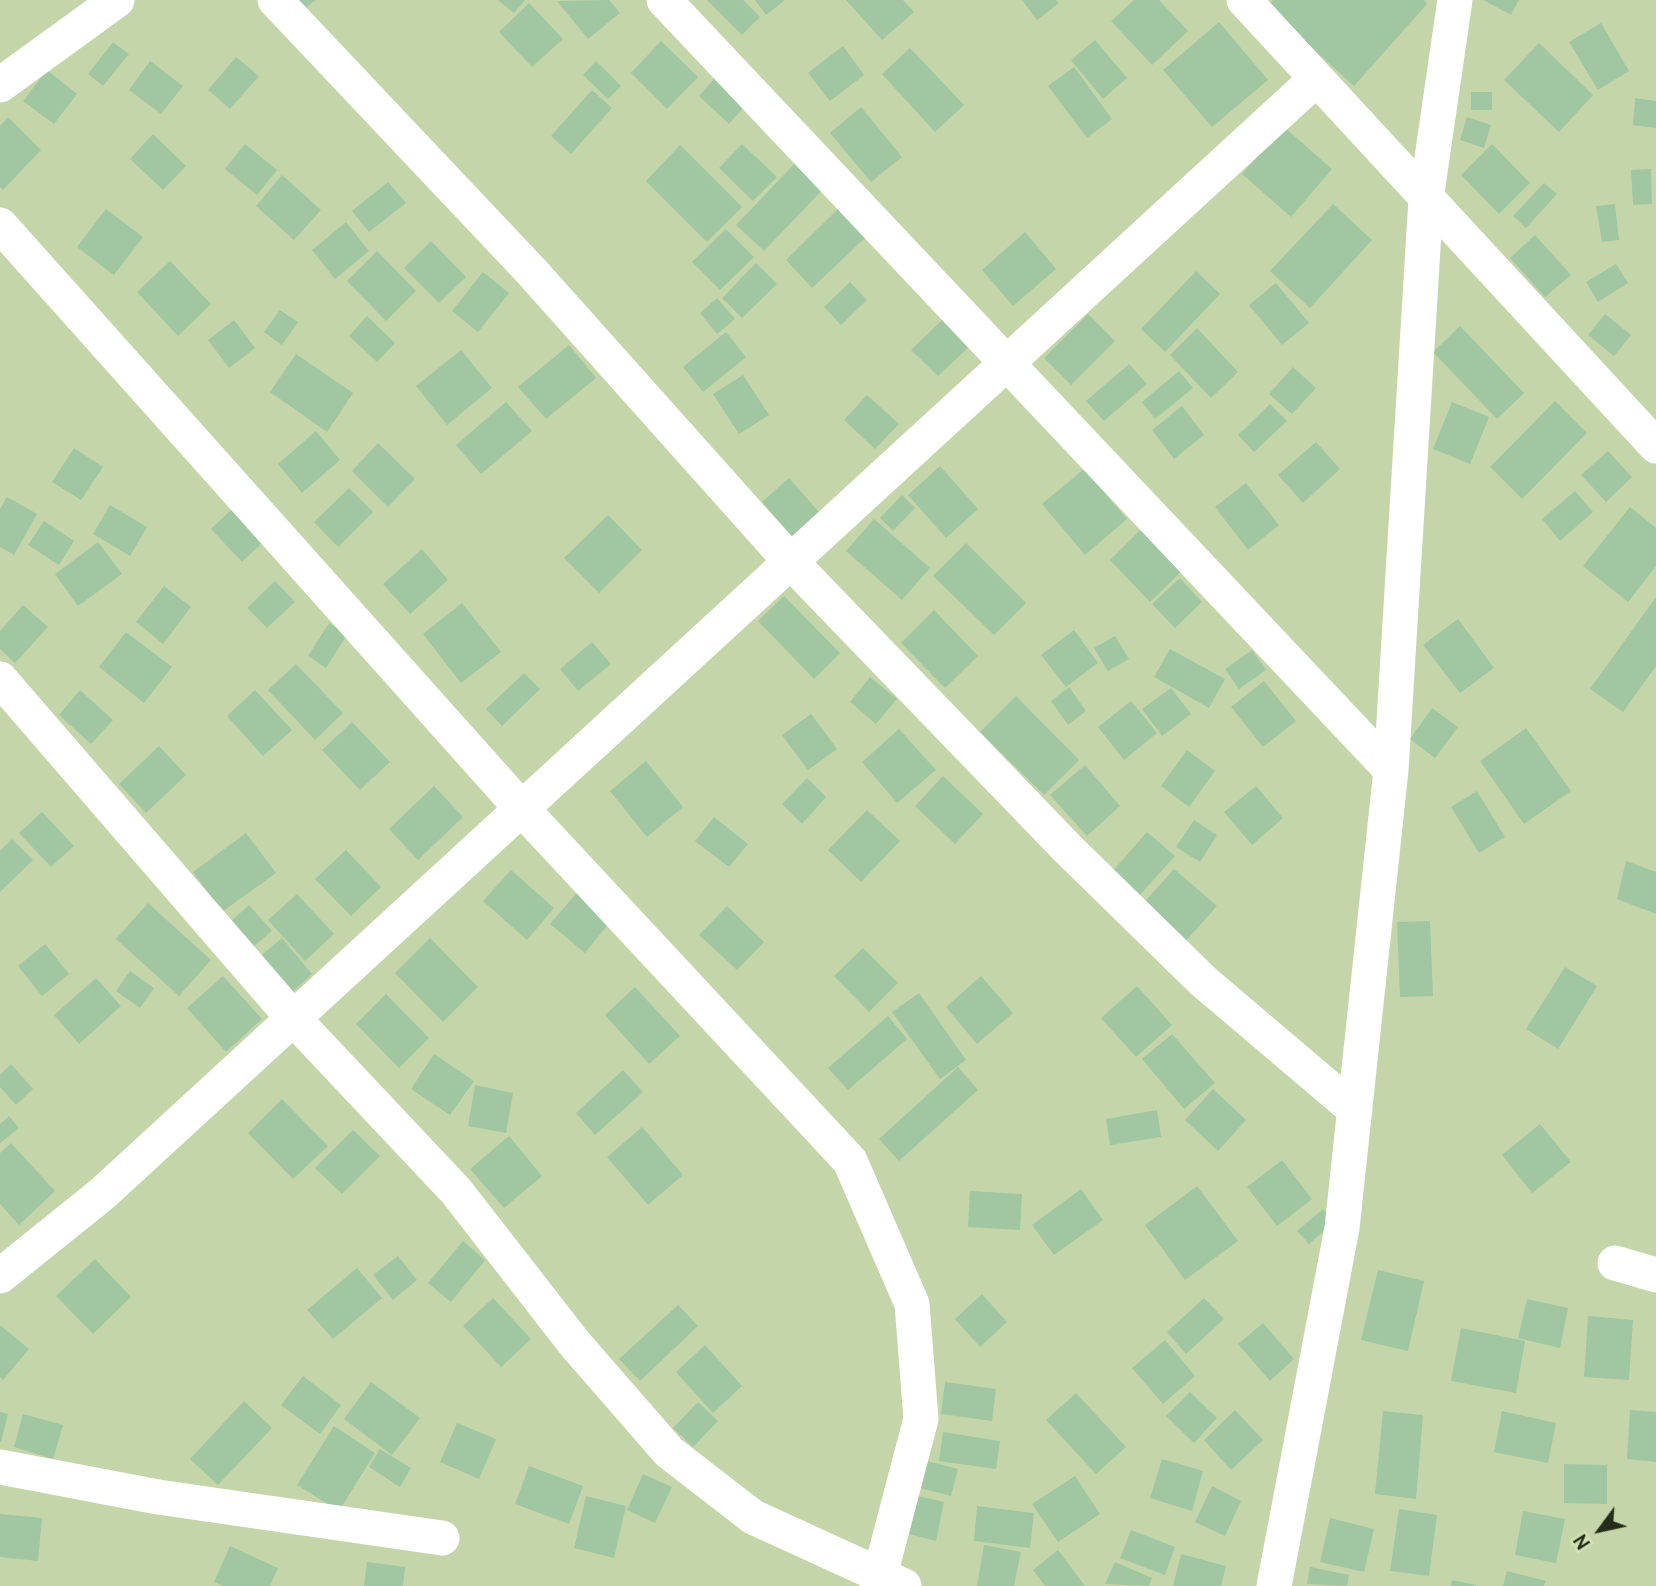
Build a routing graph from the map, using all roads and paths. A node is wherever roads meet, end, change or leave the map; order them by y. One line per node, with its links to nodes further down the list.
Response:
1 (117, 0): 7 (street)
2 (275, 0): 12 (street)
3 (664, 0): 10 (street)
4 (1244, 0): 6 (street)
5 (1455, 0): 8 (street)
6 (1316, 79): 8 (street); 10 (street)
7 (0, 85)
8 (1426, 199): 11 (street); 14 (street)
9 (0, 225): 15 (street)
10 (1007, 363): 12 (street); 14 (street)
11 (1656, 446)
12 (791, 562): 15 (street); 17 (street)
13 (0, 679): 16 (street)
14 (1391, 770): 17 (street)
15 (522, 809): 16 (street); 23 (street)
16 (293, 1018): 19 (street); 23 (street)
17 (1355, 1110): 24 (street)
18 (1615, 1263): 20 (street)
19 (3, 1268)
20 (1656, 1275)
21 (0, 1467): 22 (street)
22 (442, 1538)
23 (887, 1583)
24 (1274, 1586)

